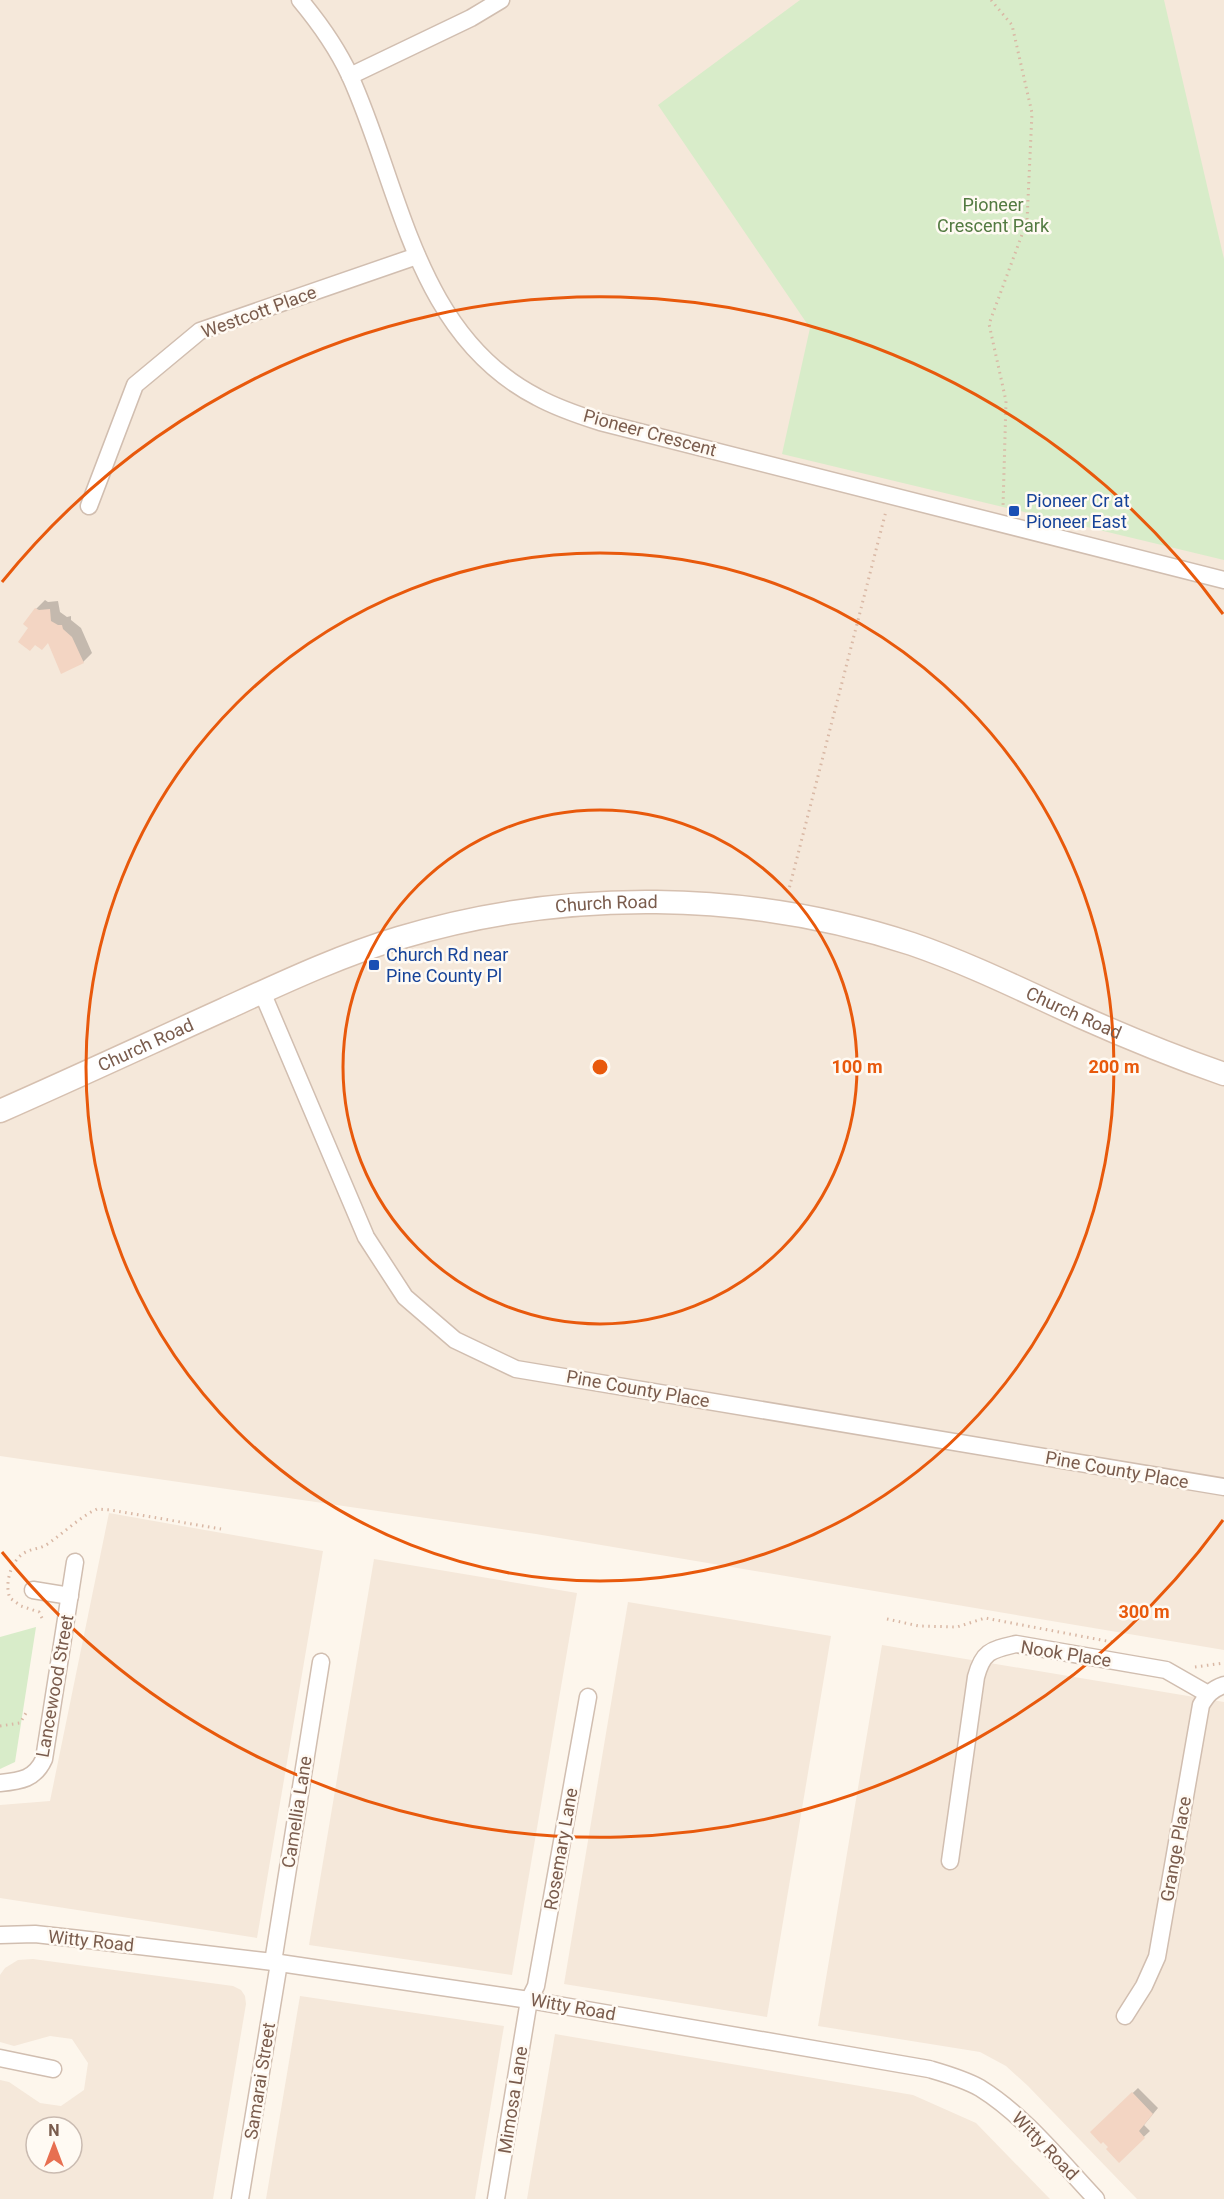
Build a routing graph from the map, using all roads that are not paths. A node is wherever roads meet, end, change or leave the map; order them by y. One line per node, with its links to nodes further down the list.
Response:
1 (300, 0): 3 (street, Pioneer Crescent)
2 (501, 0): 3 (street)
3 (350, 76): 4 (street, Pioneer Crescent)
4 (417, 256): 5 (street, Westcott Place); 6 (street, Pioneer Crescent)
5 (89, 506)
6 (1224, 580)
7 (262, 992): 8 (main road, Church Road); 9 (main road, Church Road); 10 (street, Pine County Place)
8 (1224, 1074)
9 (0, 1110)
10 (1224, 1488)
11 (75, 1562): 13 (street, Lancewood Street)
12 (33, 1590): 13 (street, Lancewood Street)
13 (70, 1596): 18 (street, Lancewood Street)
14 (321, 1662): 21 (street, Camellia Lane)
15 (1224, 1685): 16 (street)
16 (1208, 1694): 19 (street, Nook Place); 23 (street, Grange Place)
17 (588, 1697): 22 (street, Rosemary Lane)
18 (0, 1783)
19 (950, 1861)
20 (0, 1935): 21 (street, Witty Road)
21 (276, 1962): 22 (street, Witty Road); 26 (street, Samarai Street)
22 (530, 2000): 27 (street, Mimosa Lane); 28 (street, Witty Road)
23 (1125, 2016)
24 (0, 2058): 25 (street)
25 (53, 2069)
26 (240, 2199)
27 (496, 2199)
28 (1096, 2199)

